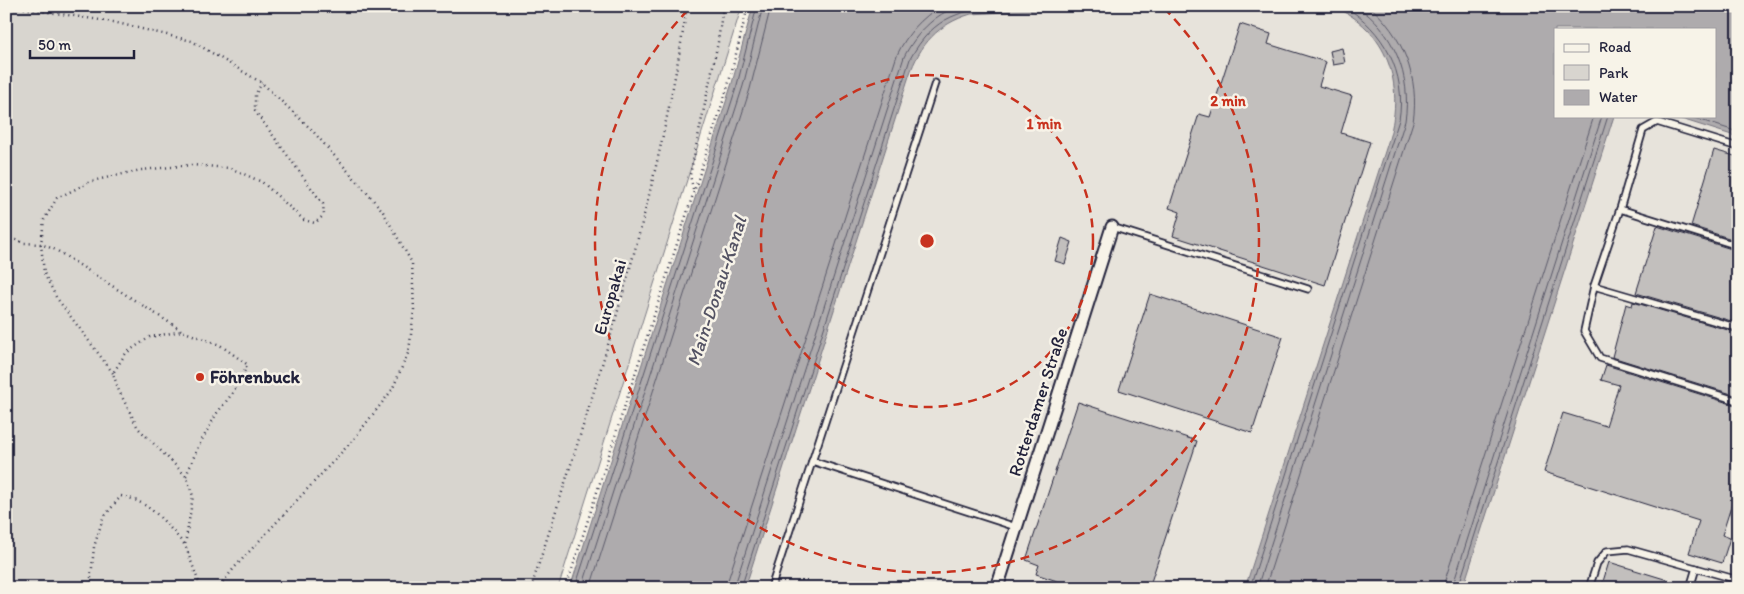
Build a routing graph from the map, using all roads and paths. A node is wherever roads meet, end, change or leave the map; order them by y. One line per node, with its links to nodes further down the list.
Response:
1 (9, 6): 5 (path)
2 (687, 6): 29 (path, Europakai)
3 (722, 6): 8 (path)
4 (748, 6): 8 (path)
5 (262, 83): 12 (path); 28 (path)
6 (935, 83): 20 (lane)
7 (1738, 147): 9 (lane)
8 (694, 191): 30 (path)
9 (1620, 210): 13 (lane); 14 (lane)
10 (1112, 227): 15 (lane); 22 (street, Rotterdamer Straße)
11 (6, 236): 12 (path)
12 (41, 244): 17 (path); 18 (path)
13 (1738, 246)
14 (1594, 286): 16 (lane); 19 (lane)
15 (1308, 289)
16 (1738, 328)
17 (182, 331): 18 (path); 21 (path)
18 (113, 373): 21 (path)
19 (1738, 401)
20 (812, 461): 22 (lane); 31 (lane)
21 (186, 476): 23 (path)
22 (1016, 527): 32 (street, Rotterdamer Straße)
23 (185, 546): 26 (path); 27 (path)
24 (1696, 568): 25 (lane); 33 (lane); 34 (lane)
25 (1738, 580)
26 (90, 588)
27 (201, 588)
28 (218, 588)
29 (532, 588)
30 (566, 588)
31 (772, 588)
32 (997, 588)
33 (1589, 588)
34 (1690, 588)

